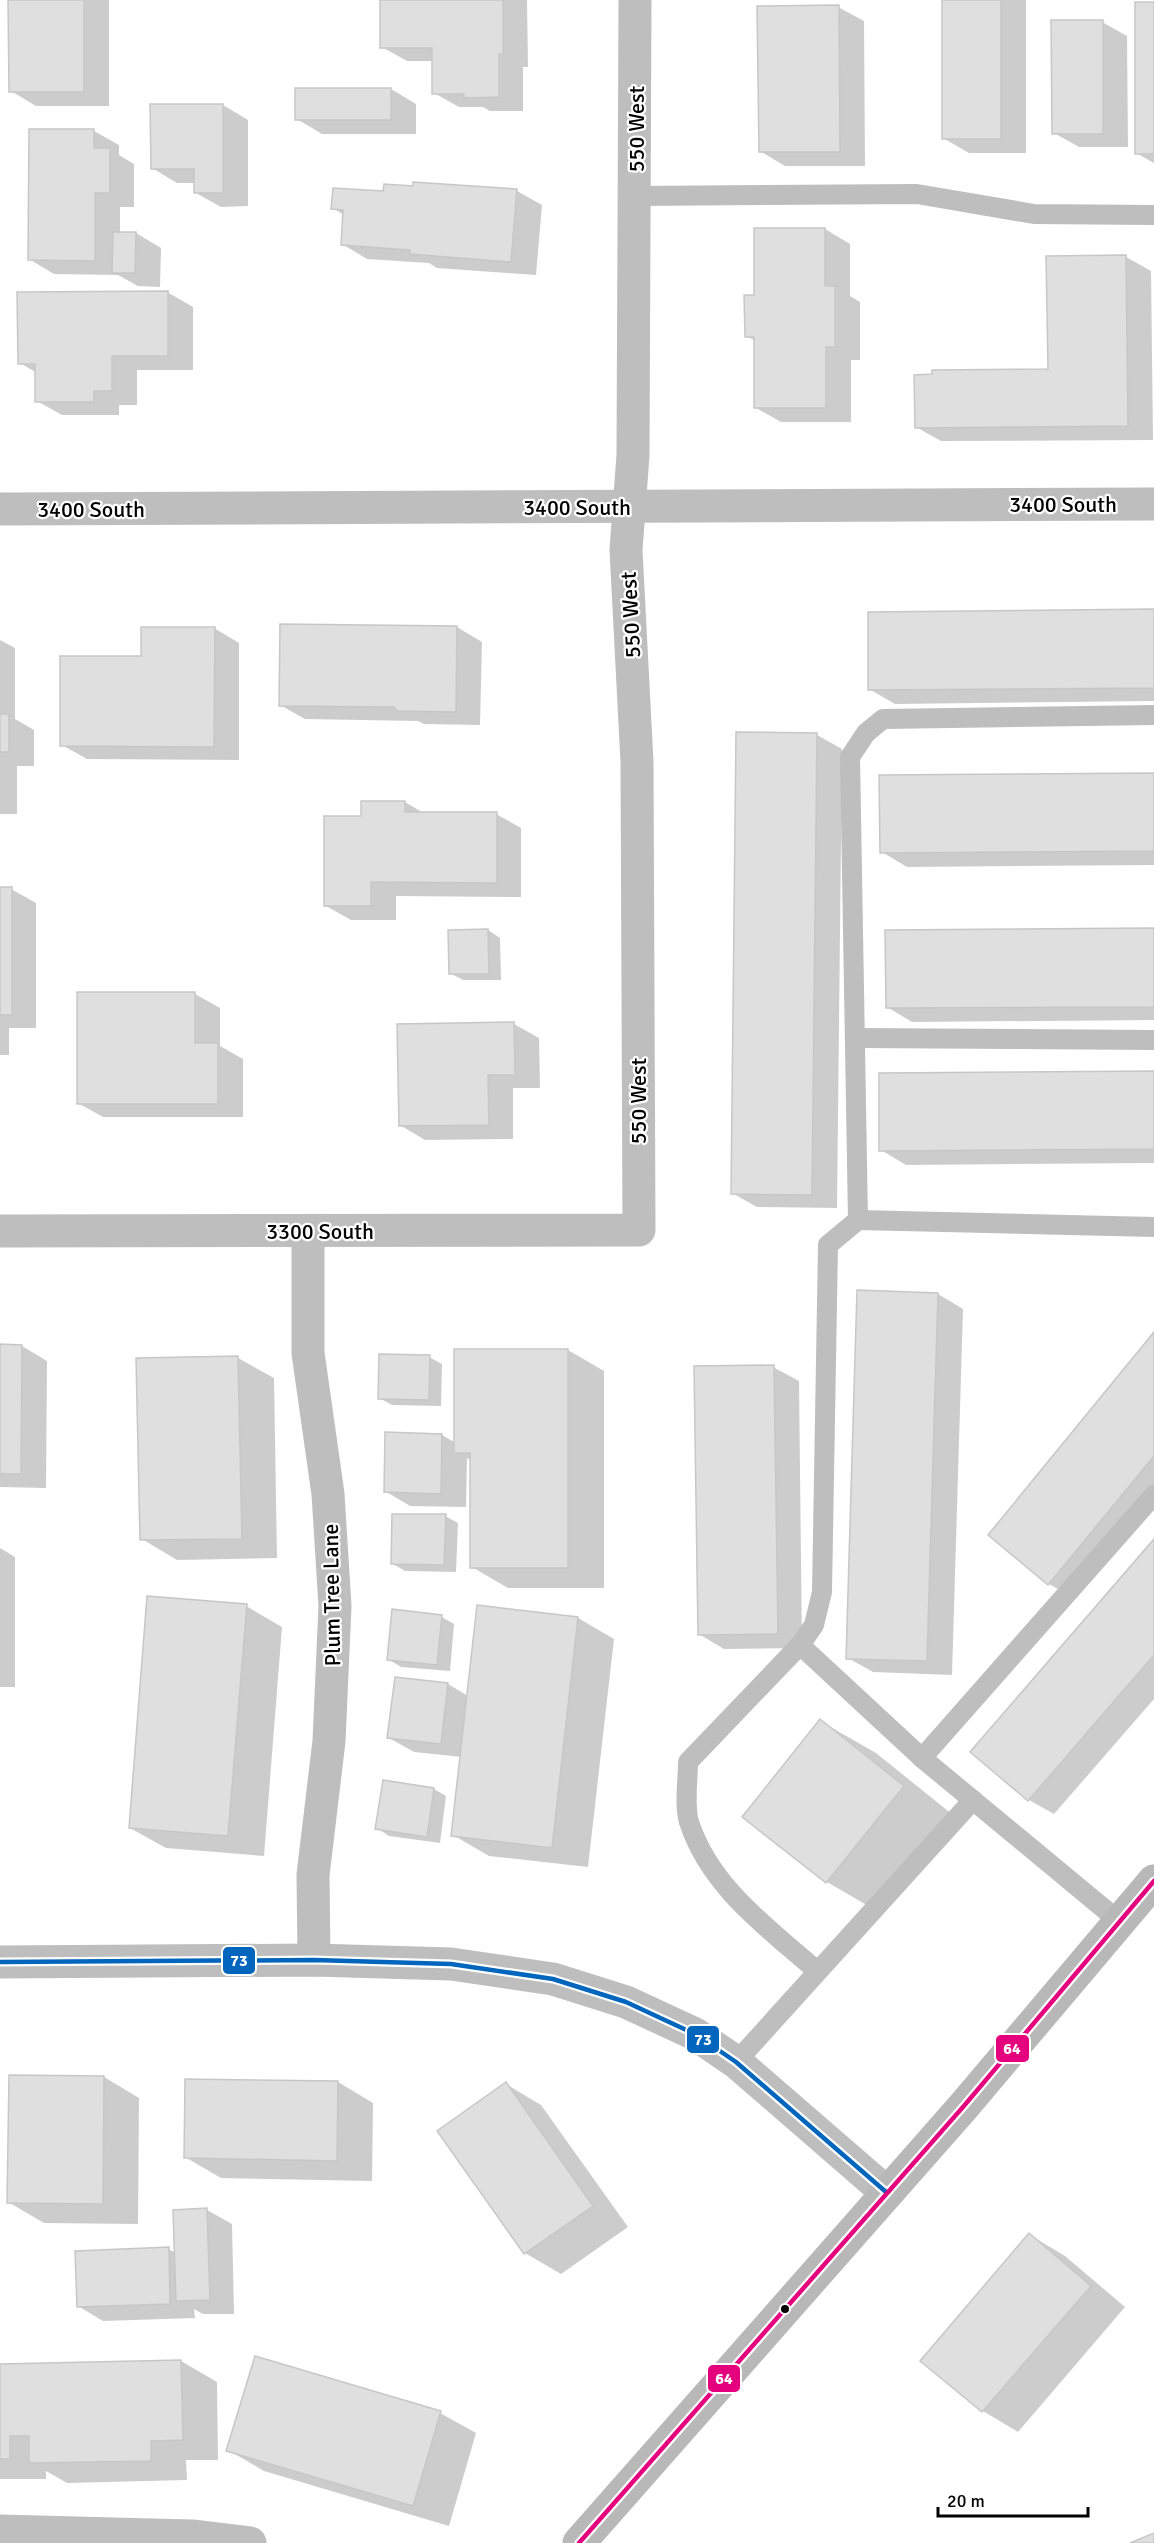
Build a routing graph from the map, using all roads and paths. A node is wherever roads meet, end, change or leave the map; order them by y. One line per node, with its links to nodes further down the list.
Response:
1 (635, 0): 2 (street, 550 West)
2 (636, 196): 3 (lane); 5 (street, 550 West)
3 (1154, 215)
4 (1154, 504): 5 (street, 3400 South)
5 (629, 507): 6 (street, 3400 South); 12 (street, 550 West)
6 (0, 509)
7 (1154, 715): 8 (lane)
8 (855, 1038): 9 (lane); 10 (lane)
9 (1154, 1040)
10 (858, 1220): 11 (lane); 16 (lane)
11 (1154, 1227)
12 (639, 1230): 14 (street, 3300 South)
13 (0, 1231): 14 (street, 3300 South)
14 (308, 1231): 21 (street, Plum Tree Lane)
15 (1154, 1495): 17 (lane)
16 (800, 1645): 17 (lane); 23 (lane)
17 (922, 1758): 18 (lane)
18 (973, 1800): 20 (lane); 23 (lane)
19 (1154, 1881): 20 (main road)
20 (1120, 1922): 25 (main road)
21 (314, 1960): 22 (street); 24 (street)
22 (0, 1962)
23 (817, 1971): 24 (lane)
24 (736, 2062): 25 (street)
25 (886, 2192): 28 (main road)
26 (0, 2531): 27 (street)
27 (250, 2543)
28 (579, 2543)

